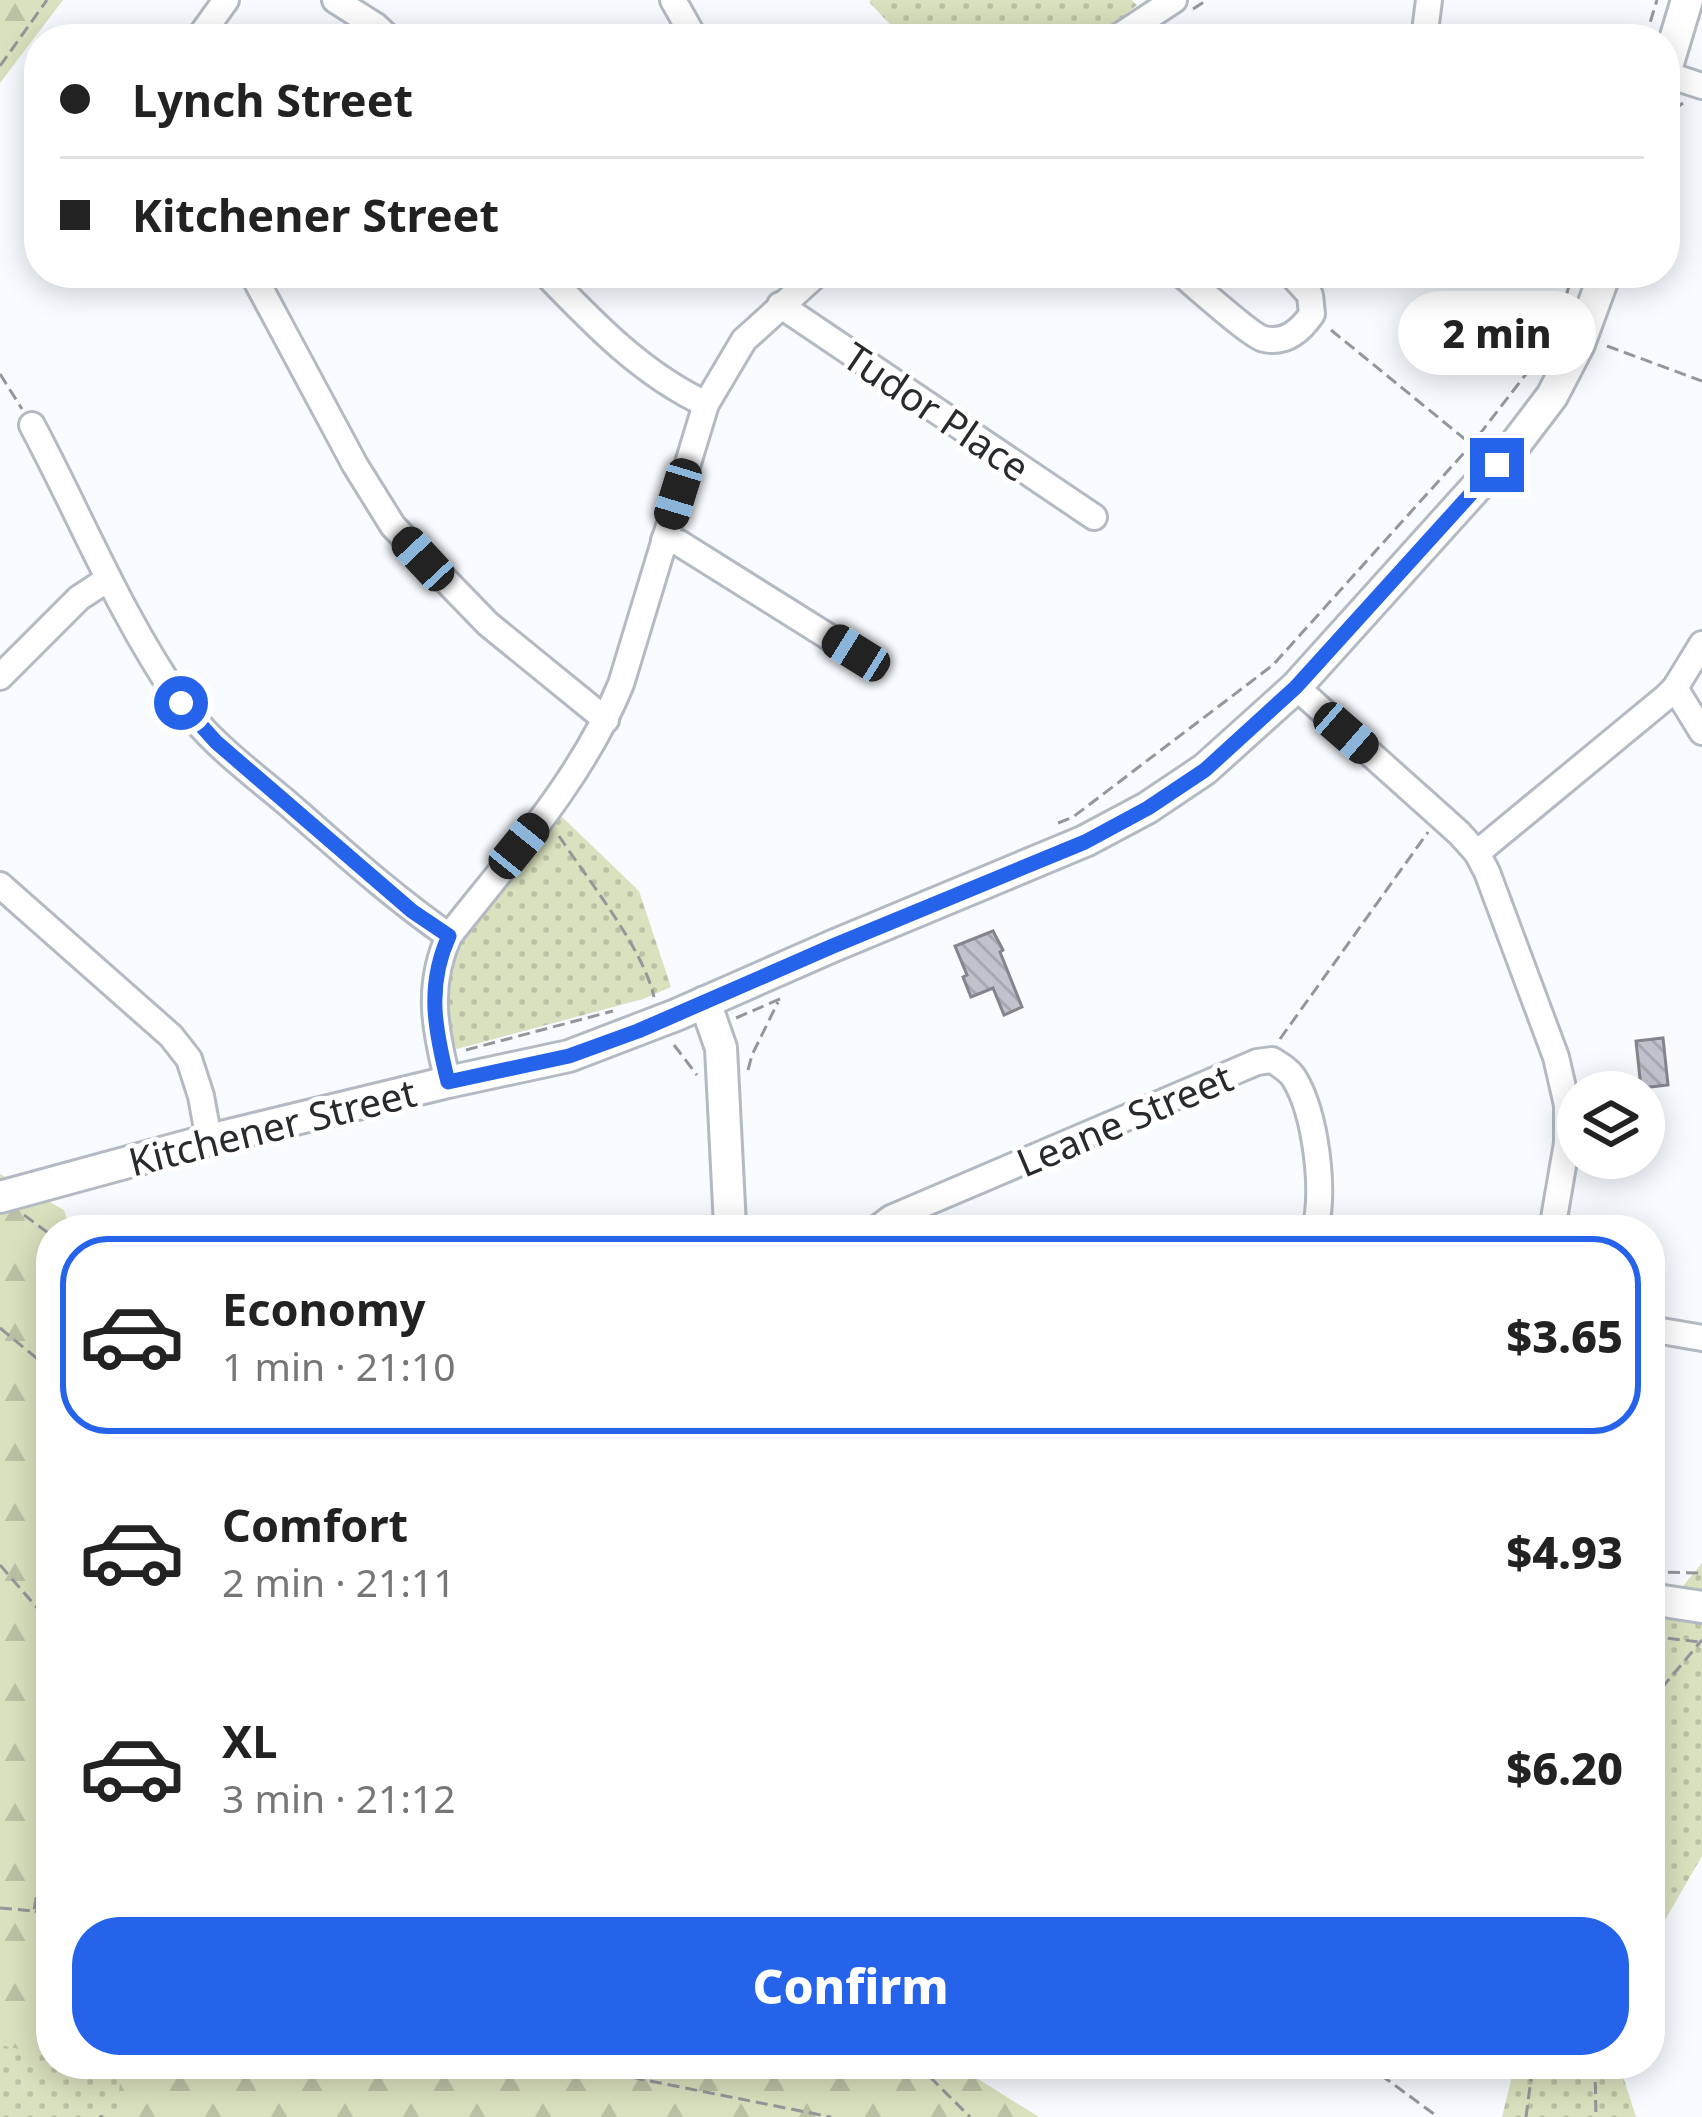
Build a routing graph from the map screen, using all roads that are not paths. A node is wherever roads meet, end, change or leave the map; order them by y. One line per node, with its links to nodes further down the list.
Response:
1 (335, 0): 3 (street)
2 (1169, 1): 4 (street)
3 (373, 24)
4 (1136, 24)
5 (260, 288): 22 (street)
6 (561, 288): 12 (street)
7 (800, 288): 11 (street)
8 (1198, 288): 9 (street)
9 (1305, 288)
10 (1600, 288): 20 (street, Kitchener Street)
11 (780, 305): 12 (street); 14 (street, Tudor Place)
12 (706, 404): 15 (street)
13 (32, 425): 16 (street)
14 (1094, 518)
15 (664, 540): 18 (street); 22 (street)
16 (108, 579): 19 (street); 26 (street)
17 (1702, 644): 21 (street)
18 (856, 653)
19 (0, 677)
20 (1296, 687): 24 (street); 27 (street, Kitchener Street)
21 (1676, 688): 23 (street); 24 (street)
22 (606, 720): 26 (street)
23 (1702, 732)
24 (1477, 853): 34 (street)
25 (0, 885): 29 (street)
26 (449, 936): 28 (street)
27 (710, 1015): 28 (street, Kitchener Street); 31 (street)
28 (448, 1082): 29 (street, Kitchener Street)
29 (209, 1141): 30 (street, Kitchener Street)
30 (0, 1196)
31 (728, 1215)
32 (898, 1215): 33 (street, Leane Street)
33 (1319, 1215)
34 (1555, 1215)
35 (1665, 1332): 36 (street)
36 (1702, 1338)
37 (1665, 1601): 38 (street)
38 (1702, 1607)

